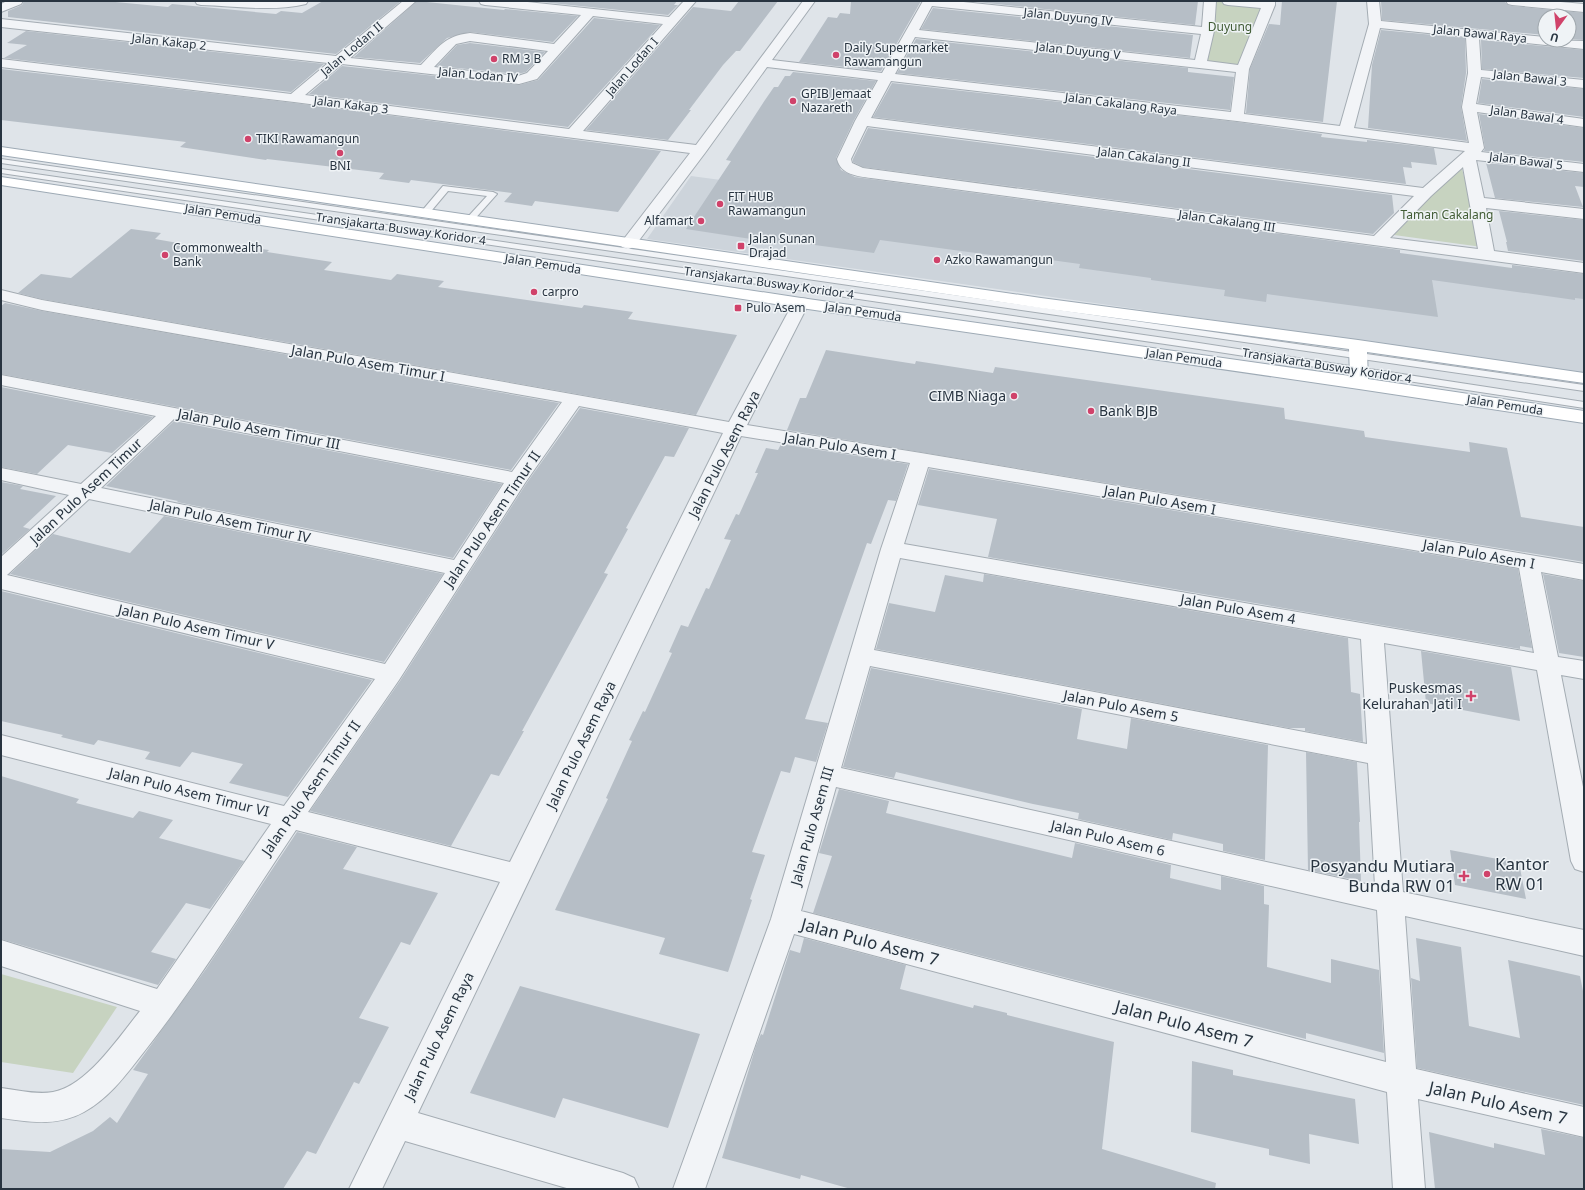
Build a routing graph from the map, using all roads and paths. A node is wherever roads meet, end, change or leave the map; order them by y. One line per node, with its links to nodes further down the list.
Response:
1 (17, 1): 14 (street)
2 (201, 1): 3 (street)
3 (302, 1)
4 (410, 1): 25 (street, Jalan Lodan II)
5 (485, 1): 16 (street)
6 (690, 1): 17 (street, Jalan Lodan I)
7 (809, 1): 27 (street)
8 (1210, 1): 20 (street)
9 (1228, 1): 13 (street)
10 (1373, 1): 19 (street)
11 (1512, 1): 15 (street)
12 (929, 2): 20 (street, Jalan Duyung IV); 21 (street)
13 (1269, 3): 29 (street)
14 (1, 8)
15 (1584, 8)
16 (590, 12): 17 (street); 24 (street, Jalan Lodan IV)
17 (673, 21): 40 (street, Jalan Lodan I)
18 (1, 23): 25 (street, Jalan Kakap 2)
19 (1375, 24): 22 (street, Jalan Bawal Raya); 39 (street)
20 (1208, 31): 28 (street)
21 (912, 32): 28 (street, Jalan Duyung V); 32 (street)
22 (1472, 33): 23 (street, Jalan Bawal Raya); 31 (street)
23 (1584, 45)
24 (556, 48): 30 (street); 30 (street, Jalan Lodan IV)
25 (338, 60): 30 (street, Jalan Lodan IV); 34 (street, Jalan Lodan II)
26 (1, 63): 34 (street, Jalan Kakap 3)
27 (763, 63): 32 (street, Jalan Cakalang Raya); 41 (street)
28 (1200, 64): 29 (street, Jalan Duyung V)
29 (1244, 69): 36 (street)
30 (424, 70)
31 (1475, 72): 33 (street, Jalan Bawal 3); 35 (street)
32 (886, 77): 36 (street, Jalan Cakalang Raya); 37 (street)
33 (1584, 84)
34 (294, 98): 40 (street, Jalan Kakap 3)
35 (1469, 107): 38 (street, Jalan Bawal 4); 43 (street)
36 (1237, 117): 39 (street, Jalan Cakalang Raya)
37 (862, 121): 47 (street, Jalan Cakalang II); 52 (street, Jalan Cakalang III)
38 (1584, 123)
39 (1346, 131): 43 (street, Jalan Cakalang Raya)
40 (573, 133): 41 (street, Jalan Kakap 3)
41 (700, 150): 53 (street)
42 (1, 151): 49 (main road, Jalan Pemuda)
43 (1473, 151): 45 (street, Jalan Bawal 5); 47 (street); 48 (street)
44 (1, 161): 58 (lane, Transjakarta Busway Koridor 4)
45 (1584, 168)
46 (2, 179): 57 (main road, Jalan Pemuda); 58 (lane, Transjakarta Busway Koridor 4)
47 (1426, 193): 52 (street)
48 (1477, 202): 50 (street); 54 (street)
49 (424, 214): 51 (main road, Jalan Pemuda); 51 (lane)
50 (1584, 214)
51 (469, 220): 53 (main road, Jalan Pemuda)
52 (1378, 241): 54 (street, Jalan Cakalang III)
53 (628, 244): 58 (main road, Jalan Pemuda)
54 (1487, 255): 55 (street, Jalan Cakalang III)
55 (1584, 268)
56 (1, 295): 62 (street, Jalan Pulo Asem Timur I)
57 (801, 303): 58 (main road, Jalan Pemuda); 66 (street, Jalan Pulo Asem Raya)
58 (1358, 363): 59 (main road, Jalan Pemuda); 61 (lane, Transjakarta Busway Koridor 4); 63 (lane, Transjakarta Busway Koridor 4); 65 (main road, Jalan Pemuda)
59 (1584, 378)
60 (1, 380): 64 (street, Jalan Pulo Asem Timur III)
61 (1584, 388)
62 (574, 398): 66 (street, Jalan Pulo Asem Timur I); 69 (street, Jalan Pulo Asem Timur II)
63 (1584, 405)
64 (171, 412): 69 (street, Jalan Pulo Asem Timur III); 70 (street, Jalan Pulo Asem Timur)
65 (1584, 417)
66 (735, 429): 67 (street, Jalan Pulo Asem I); 88 (street, Jalan Pulo Asem Raya)
67 (921, 459): 71 (street, Jalan Pulo Asem III); 72 (street, Jalan Pulo Asem I)
68 (1, 474): 70 (street, Jalan Pulo Asem Timur IV)
69 (517, 479): 73 (street, Jalan Pulo Asem Timur II)
70 (86, 491): 73 (street, Jalan Pulo Asem Timur IV); 74 (street, Jalan Pulo Asem Timur)
71 (892, 549): 77 (street, Jalan Pulo Asem 4); 78 (street, Jalan Pulo Asem III)
72 (1529, 563): 75 (street, Jalan Pulo Asem I); 79 (street)
73 (458, 568): 81 (street, Jalan Pulo Asem Timur II)
74 (1, 569)
75 (1584, 572)
76 (1, 580): 81 (street, Jalan Pulo Asem Timur V)
77 (1372, 632): 79 (street, Jalan Pulo Asem 4); 83 (street)
78 (861, 656): 83 (street, Jalan Pulo Asem 5); 84 (street, Jalan Pulo Asem III)
79 (1548, 663): 80 (street, Jalan Pulo Asem 4); 85 (street)
80 (1584, 670)
81 (391, 674): 86 (street, Jalan Pulo Asem Timur II)
82 (1, 745): 86 (street, Jalan Pulo Asem Timur VI)
83 (1380, 756): 89 (street)
84 (826, 775): 89 (street, Jalan Pulo Asem 6); 90 (street, Jalan Pulo Asem III)
85 (1578, 799): 87 (street)
86 (290, 817): 88 (street, Jalan Pulo Asem Timur VI); 93 (street, Jalan Pulo Asem Timur II)
87 (1584, 861)
88 (517, 875): 97 (street, Jalan Pulo Asem Raya)
89 (1390, 901): 91 (street, Jalan Pulo Asem 6); 94 (street)
90 (785, 919): 94 (street, Jalan Pulo Asem 7); 100 (street, Jalan Pulo Asem III)
91 (1584, 943)
92 (1, 953): 93 (street)
93 (163, 1005): 95 (street, Jalan Pulo Asem Timur II)
94 (1403, 1081): 96 (street, Jalan Pulo Asem 7); 101 (street)
95 (1, 1103)
96 (1584, 1122)
97 (398, 1123): 98 (street, Jalan Pulo Asem Raya); 99 (street)
98 (365, 1189)
99 (623, 1189)
100 (689, 1189)
101 (1409, 1189)

